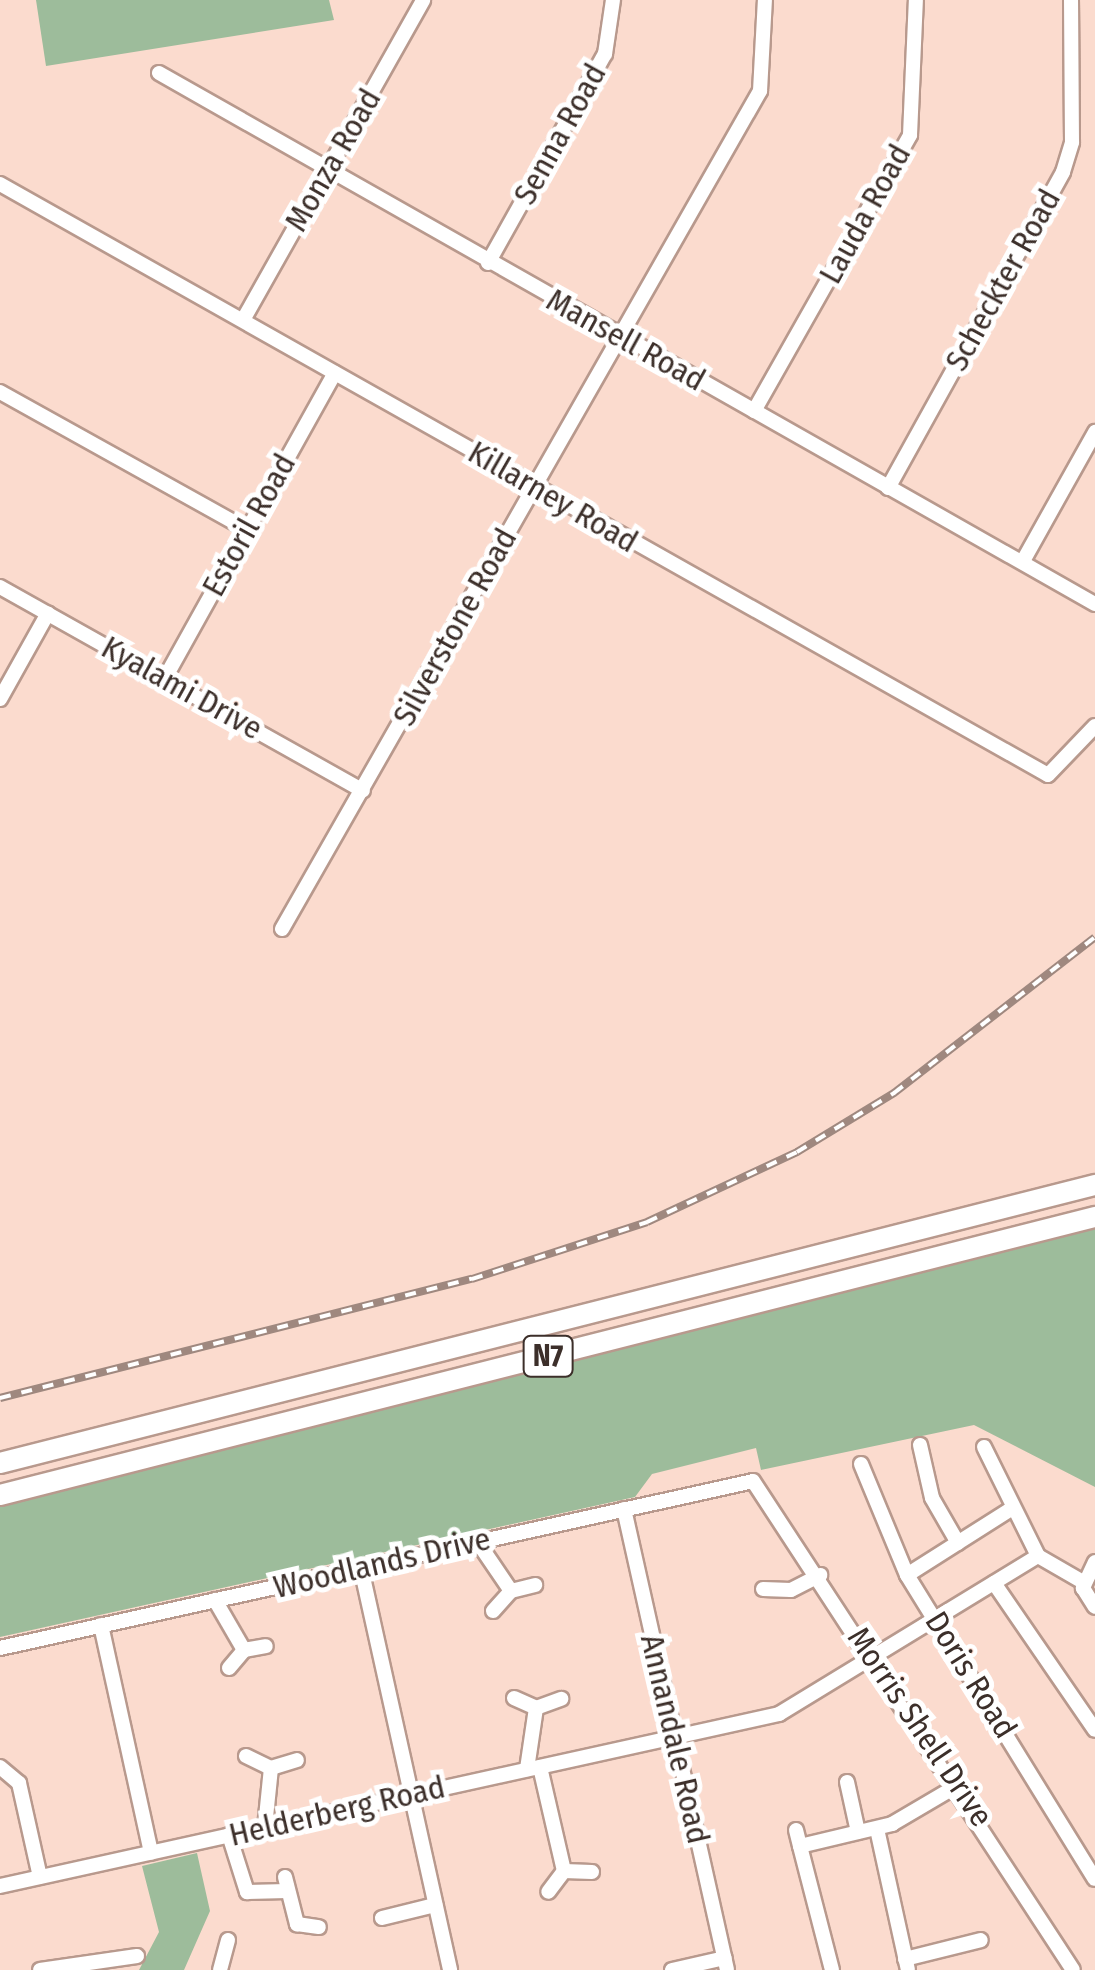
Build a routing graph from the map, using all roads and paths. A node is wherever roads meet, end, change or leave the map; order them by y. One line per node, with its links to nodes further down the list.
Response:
1 (424, 0): 7 (street, Monza Road)
2 (613, 0): 9 (street, Senna Road)
3 (765, 0): 11 (street, Silverstone Road)
4 (916, 0): 14 (street, Lauda Road)
5 (1071, 0): 17 (street, Scheckter Road)
6 (159, 74): 7 (street, Mansell Road)
7 (326, 170): 9 (street, Mansell Road); 10 (street, Monza Road)
8 (0, 184): 10 (street, Killarney Road)
9 (488, 262): 11 (street, Mansell Road)
10 (243, 320): 12 (street, Killarney Road)
11 (622, 340): 14 (street, Mansell Road); 16 (street, Silverstone Road)
12 (336, 373): 16 (street, Killarney Road); 18 (street, Estoril Road)
13 (0, 392): 18 (street)
14 (754, 410): 17 (street, Mansell Road)
15 (1095, 432): 19 (street)
16 (534, 486): 25 (street, Killarney Road); 26 (street, Silverstone Road)
17 (888, 488): 19 (street, Mansell Road)
18 (246, 530): 23 (street, Estoril Road)
19 (1023, 562): 21 (street, Mansell Road)
20 (0, 587): 22 (street, Kyalami Drive)
21 (1095, 604)
22 (48, 614): 23 (street, Kyalami Drive); 24 (street)
23 (164, 678): 26 (street, Kyalami Drive)
24 (0, 699)
25 (1095, 726)
26 (363, 791): 27 (street, Silverstone Road)
27 (282, 928)
28 (1095, 1184): 32 (highway, N7)
29 (1095, 1218): 35 (highway, N7)
30 (920, 1445): 39 (street)
31 (984, 1447): 37 (street)
32 (0, 1463)
33 (860, 1464): 44 (street, Doris Road)
34 (762, 1486): 36 (street, Woodlands Drive); 43 (street, Morris Shell Drive)
35 (0, 1495)
36 (624, 1508): 38 (street, Woodlands Drive); 64 (street, Annandale Road)
37 (1011, 1509): 39 (street); 40 (street)
38 (478, 1541): 42 (street, Woodlands Drive); 49 (street)
39 (958, 1543): 44 (street)
40 (1038, 1556): 45 (street, Helderberg Road); 47 (street)
41 (1095, 1562): 47 (street)
42 (361, 1568): 50 (street, Woodlands Drive); 72 (street)
43 (820, 1575): 48 (street); 58 (street, Morris Shell Drive)
44 (907, 1575): 53 (street, Doris Road)
45 (994, 1583): 53 (street, Helderberg Road); 63 (street)
46 (535, 1585): 49 (street)
47 (1083, 1585): 51 (street)
48 (763, 1589)
49 (511, 1591): 52 (street)
50 (215, 1600): 54 (street, Woodlands Drive); 57 (street)
51 (1095, 1607)
52 (493, 1611)
53 (938, 1620): 58 (street, Helderberg Road); 81 (street, Doris Road)
54 (101, 1625): 56 (street, Woodlands Drive); 77 (street)
55 (266, 1646): 57 (street)
56 (0, 1648)
57 (244, 1650): 59 (street)
58 (872, 1658): 64 (street, Helderberg Road); 71 (street, Morris Shell Drive)
59 (229, 1668)
60 (514, 1698): 62 (street)
61 (561, 1699): 62 (street)
62 (536, 1708): 69 (street)
63 (1095, 1730)
64 (674, 1736): 69 (street, Helderberg Road); 90 (street, Annandale Road)
65 (246, 1756): 68 (street)
66 (297, 1760): 68 (street)
67 (0, 1766): 80 (street)
68 (271, 1768): 73 (street)
69 (534, 1768): 72 (street, Helderberg Road); 78 (street)
70 (847, 1782): 75 (street)
71 (954, 1788): 74 (street); 97 (street, Morris Shell Drive)
72 (411, 1794): 73 (street, Helderberg Road); 84 (street)
73 (264, 1827): 76 (street, Helderberg Road)
74 (877, 1829): 75 (street); 91 (street)
75 (858, 1832): 96 (street)
76 (228, 1836): 77 (street, Helderberg Road); 86 (street)
77 (151, 1852): 80 (street, Helderberg Road)
78 (564, 1871): 79 (street); 83 (street)
79 (592, 1872)
80 (40, 1878): 82 (street, Helderberg Road)
81 (1095, 1879)
82 (0, 1886)
83 (548, 1892)
84 (435, 1906): 85 (street); 94 (street)
85 (382, 1918)
86 (319, 1927)
87 (228, 1940): 93 (street)
88 (981, 1940): 91 (street)
89 (136, 1956): 92 (street)
90 (726, 1964): 95 (street)
91 (907, 1964)
92 (40, 1970)
93 (220, 1970)
94 (450, 1970)
95 (672, 1970)
96 (832, 1970)
97 (1073, 1970)

